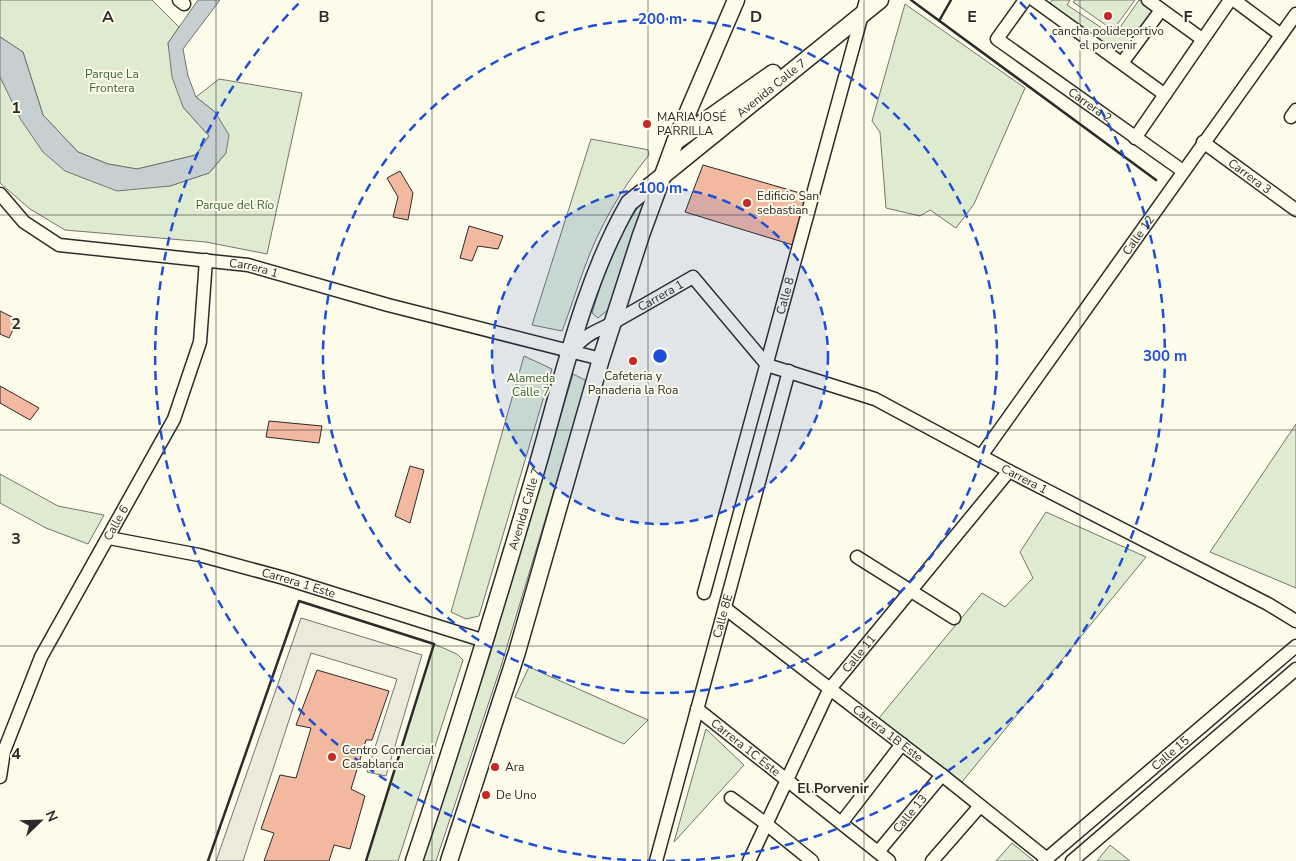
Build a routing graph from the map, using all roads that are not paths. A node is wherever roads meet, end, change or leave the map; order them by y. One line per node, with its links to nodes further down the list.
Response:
1 (736, 0): 17 (main road)
2 (866, 0): 26 (street, Calle 8)
3 (879, 0): 17 (main road, Avenida Calle 7); 24 (main road, Avenida Calle 7)
4 (1026, 0): 16 (street, Carrera 2)
5 (1034, 0): 14 (street)
6 (1148, 0): 9 (street)
7 (1230, 0): 13 (street)
8 (1234, 0): 11 (street)
9 (1162, 10): 13 (street); 14 (street)
10 (1296, 14): 11 (street, Calle 12)
11 (1283, 31): 12 (street); 18 (street, Calle 12)
12 (1296, 36)
13 (1202, 39): 15 (street)
14 (1122, 63): 15 (street)
15 (1164, 94): 16 (street)
16 (1135, 138): 19 (street, Carrera 2)
17 (675, 142): 23 (main road)
18 (1203, 142): 19 (street, Calle 12); 21 (street, Carrera 3)
19 (1183, 171): 28 (street, Calle 12)
20 (0, 194): 22 (street, Carrera 1)
21 (1296, 210)
22 (206, 260): 24 (street, Carrera 1); 30 (street, Calle 6)
23 (612, 324): 24 (street, Carrera 1); 25 (main road); 26 (street, Carrera 1)
24 (571, 351): 25 (street); 37 (main road, Avenida Calle 7)
25 (601, 359): 55 (main road)
26 (767, 365): 27 (street, Carrera 1); 33 (street, Calle 8)
27 (789, 371): 28 (street, Carrera 1); 34 (street, Calle 8E)
28 (981, 456): 29 (street, Carrera 1)
29 (1009, 471): 32 (street, Calle 11); 36 (street, Carrera 1)
30 (109, 538): 37 (street, Carrera 1 Este); 46 (street, Calle 6)
31 (857, 556): 32 (street)
32 (912, 591): 35 (street); 40 (street, Calle 11)
33 (704, 593)
34 (726, 610): 40 (street, Carrera 1B Este); 41 (street, Calle 8E)
35 (954, 618)
36 (1296, 621)
37 (485, 641): 54 (main road, Avenida Calle 7)
38 (1296, 646): 42 (street, Calle 15)
39 (1296, 669): 43 (street, Calle 15)
40 (828, 690): 44 (street, Carrera 1B Este); 47 (street, Calle 11)
41 (698, 709): 47 (street, Carrera 1C Este); 56 (street, Calle 8E)
42 (1198, 729): 43 (street); 53 (street, Calle 15)
43 (1210, 743): 61 (street, Calle 15)
44 (902, 744): 45 (street, Carrera 1B Este); 50 (street)
45 (942, 775): 49 (street, Carrera 1B Este); 52 (street, Calle 13)
46 (0, 777)
47 (787, 780): 50 (street, Carrera 1C Este); 51 (street, Calle 11)
48 (731, 798): 51 (street)
49 (980, 806): 53 (street, Carrera 1B Este); 60 (street)
50 (842, 822): 52 (street, Carrera 1C Este)
51 (765, 823): 57 (street, Calle 11); 58 (street)
52 (878, 852): 59 (street, Carrera 1C Este)
53 (1046, 860)
54 (414, 861)
55 (449, 861)
56 (656, 861)
57 (749, 861)
58 (812, 861)
59 (889, 861)
60 (932, 861)
61 (1072, 861)

